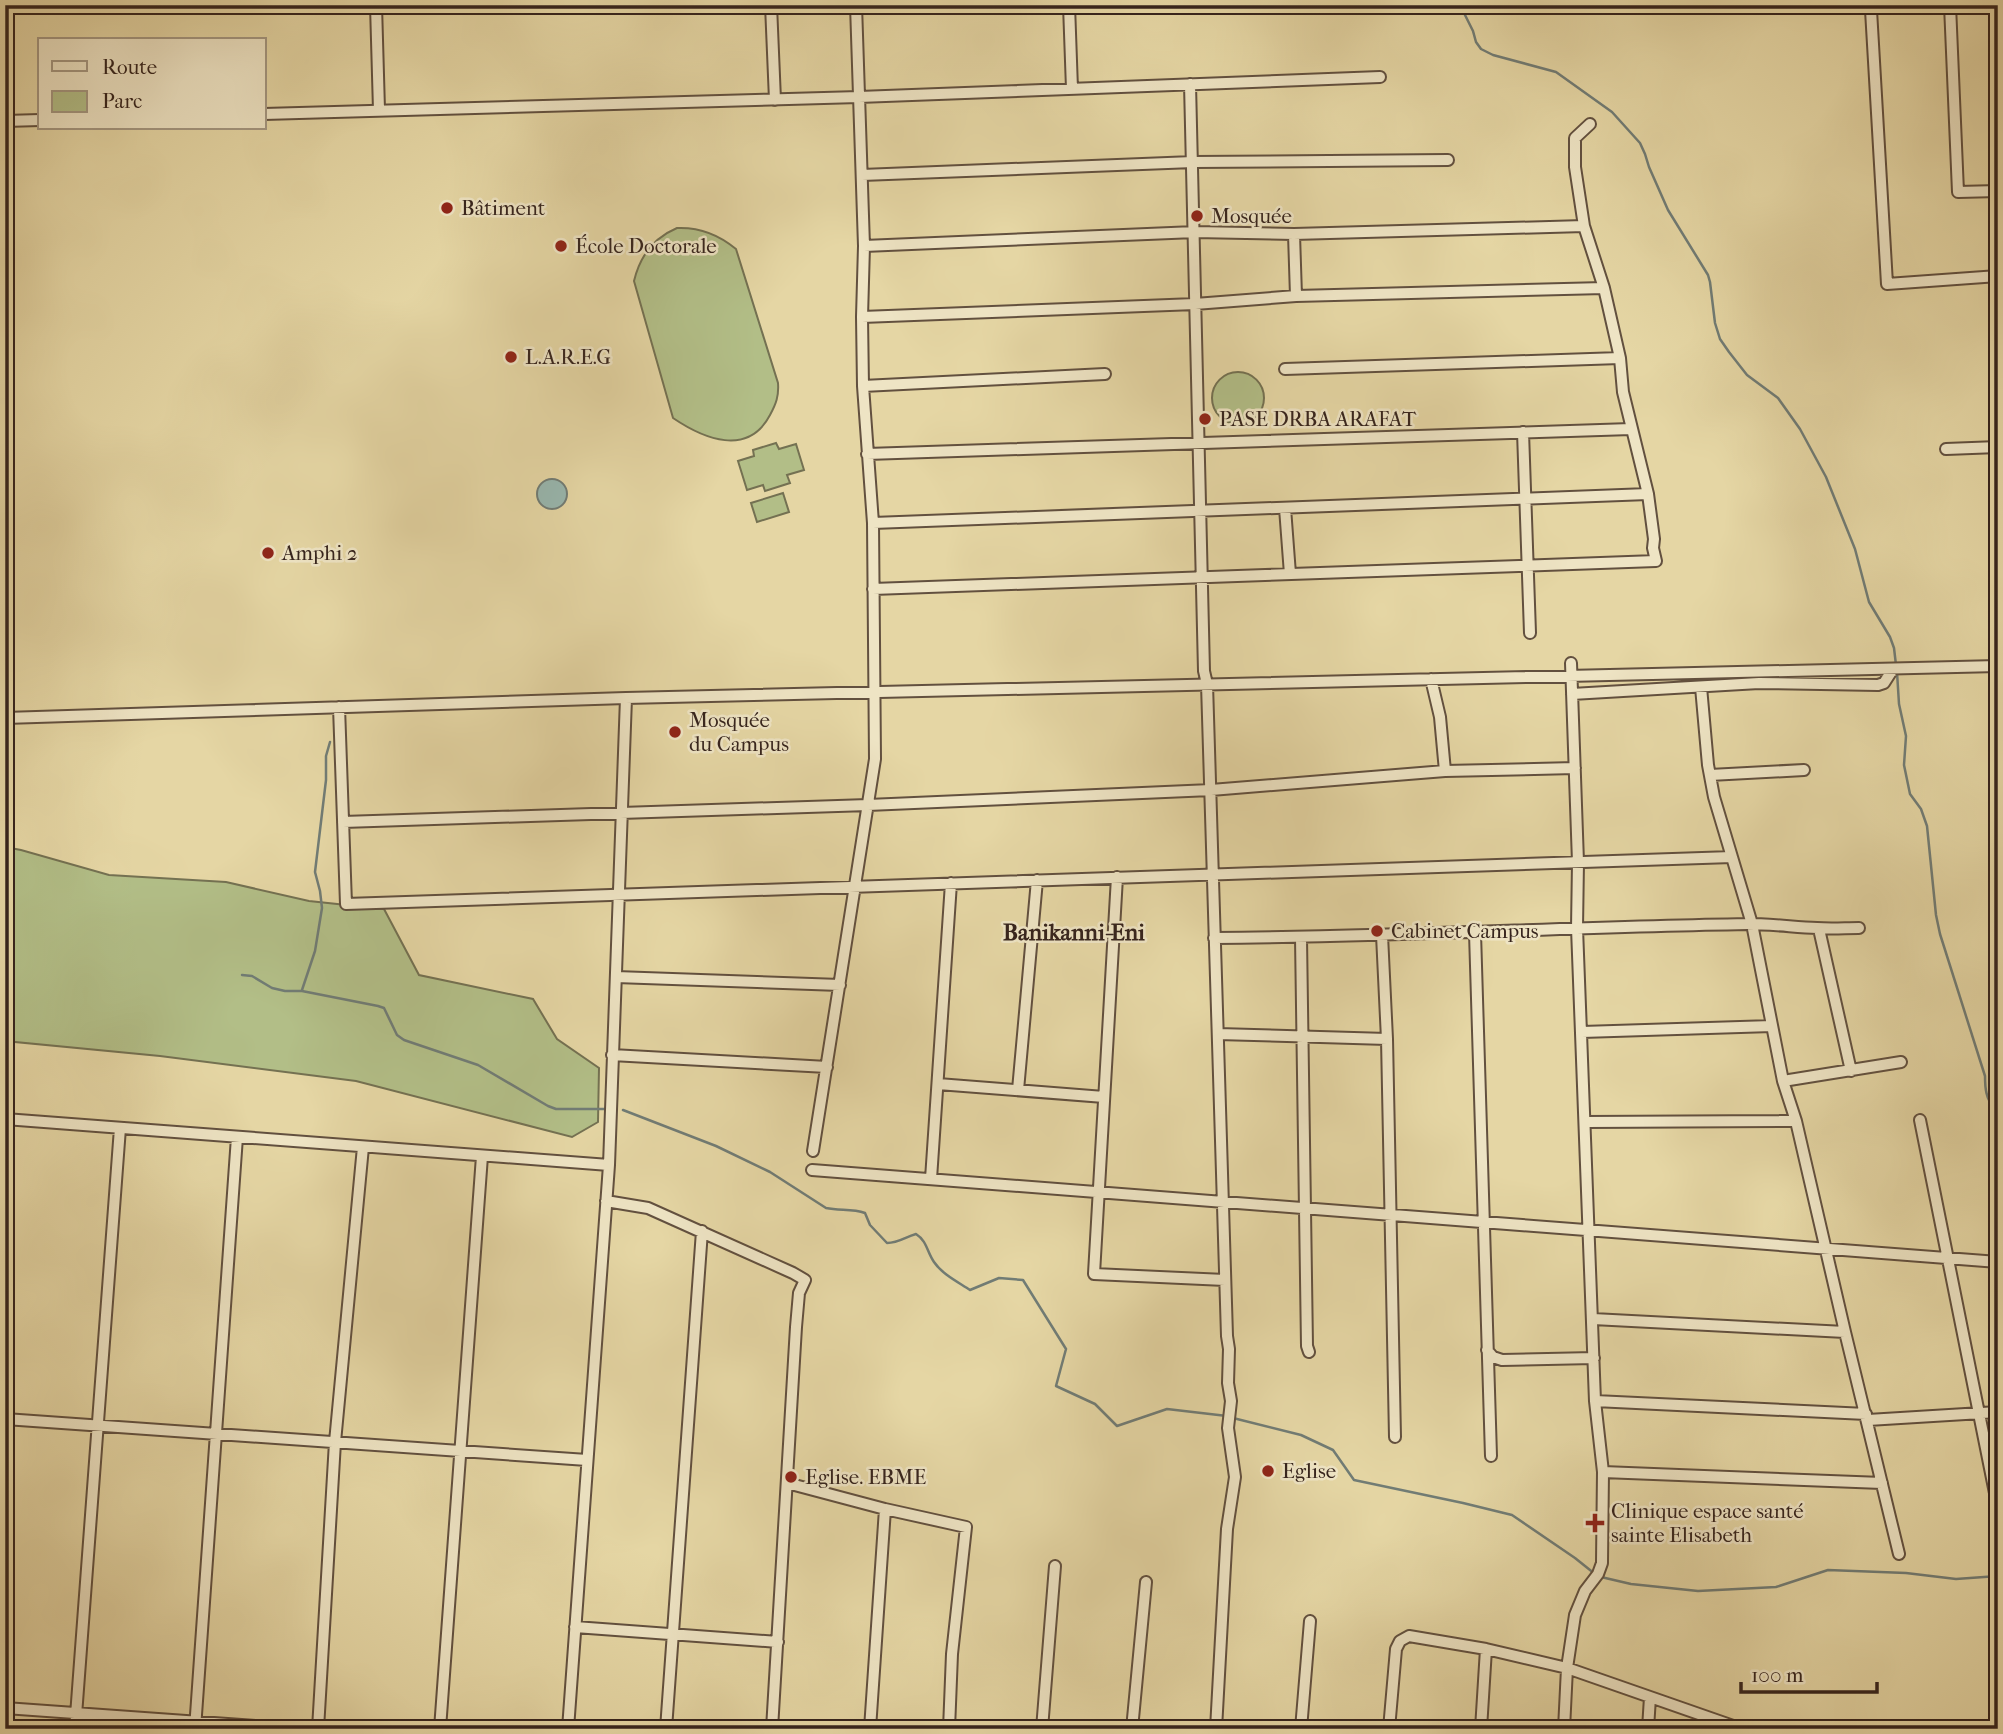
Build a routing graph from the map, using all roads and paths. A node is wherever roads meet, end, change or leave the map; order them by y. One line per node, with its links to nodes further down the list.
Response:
1 (376, 5): 12 (street)
2 (771, 5): 11 (street)
3 (856, 5): 10 (street)
4 (1069, 5): 9 (street)
5 (1950, 5): 20 (street)
6 (1871, 10): 25 (street)
7 (1380, 77): 8 (street)
8 (1190, 84): 9 (street); 18 (street)
9 (1072, 89): 10 (street)
10 (859, 97): 11 (street); 19 (street)
11 (775, 100): 12 (street)
12 (379, 110): 13 (street)
13 (266, 114)
14 (38, 120): 15 (street)
15 (5, 121)
16 (1591, 124): 21 (street)
17 (1448, 160): 18 (street)
18 (1193, 162): 19 (street); 22 (street)
19 (862, 175): 24 (street)
20 (1998, 191)
21 (1584, 226): 23 (street); 26 (street)
22 (1195, 232): 23 (street); 24 (street); 28 (street)
23 (1294, 234): 27 (street)
24 (864, 246): 29 (street)
25 (1998, 276)
26 (1604, 288): 27 (street); 30 (street)
27 (1296, 296): 28 (street)
28 (1195, 304): 29 (street); 36 (street)
29 (862, 317): 33 (street)
30 (1620, 358): 31 (street); 34 (street)
31 (1285, 369)
32 (1105, 374): 33 (street)
33 (863, 386): 39 (street)
34 (1632, 429): 35 (street); 40 (street)
35 (1523, 432): 36 (street); 41 (street)
36 (1198, 443): 39 (street); 43 (street)
37 (1998, 447): 38 (street)
38 (1946, 449)
39 (867, 453): 44 (street)
40 (1648, 495): 41 (street); 45 (street)
41 (1525, 499): 42 (street); 45 (street)
42 (1285, 508): 43 (street); 46 (street)
43 (1200, 511): 44 (street); 47 (street)
44 (873, 523): 48 (street)
45 (1528, 566): 46 (street); 49 (street)
46 (1290, 574): 47 (street)
47 (1202, 577): 48 (street); 55 (street)
48 (873, 589): 57 (street)
49 (1530, 633)
50 (1571, 663): 53 (street)
51 (1998, 666): 52 (street)
52 (1893, 669): 53 (street); 56 (street)
53 (1572, 676): 54 (street); 58 (street)
54 (1430, 679): 55 (street); 64 (street)
55 (1207, 684): 57 (street); 66 (street)
56 (1701, 688): 58 (street); 65 (street)
57 (876, 693): 59 (street); 67 (street)
58 (1572, 694): 62 (street)
59 (626, 698): 60 (street); 68 (street)
60 (339, 707): 61 (street); 69 (street)
61 (5, 718)
62 (1575, 768): 64 (street); 71 (street)
63 (1804, 770): 65 (street)
64 (1445, 771): 66 (street)
65 (1710, 775): 70 (street)
66 (1211, 790): 67 (street); 72 (street)
67 (868, 805): 68 (street); 76 (street)
68 (622, 813): 69 (street); 77 (street)
69 (343, 822): 77 (street)
70 (1732, 857): 71 (street); 78 (street)
71 (1578, 862): 72 (street); 79 (street)
72 (1213, 874): 73 (street); 84 (street)
73 (1117, 877): 74 (street); 100 (street)
74 (1037, 880): 75 (street); 99 (street)
75 (951, 883): 76 (street); 98 (street)
76 (855, 886): 77 (street); 87 (street)
77 (619, 894): 86 (street)
78 (1752, 924): 79 (street); 81 (street); 88 (street)
79 (1577, 928): 82 (street); 89 (street)
80 (1859, 928): 81 (street)
81 (1819, 929): 96 (street)
82 (1475, 933): 83 (street); 118 (street)
83 (1382, 935): 85 (street); 92 (street)
84 (1214, 938): 85 (street); 90 (street)
85 (1301, 938): 91 (street)
86 (616, 977): 87 (street); 93 (street)
87 (840, 985): 95 (street)
88 (1772, 1026): 89 (street); 97 (street)
89 (1582, 1032): 104 (street)
90 (1218, 1034): 91 (street); 115 (street)
91 (1302, 1036): 92 (street); 116 (street)
92 (1387, 1039): 117 (street)
93 (612, 1055): 95 (street); 110 (street)
94 (1901, 1062): 96 (street)
95 (827, 1067): 108 (street)
96 (1851, 1071): 97 (street)
97 (1783, 1080): 103 (street)
98 (938, 1084): 99 (street); 112 (street)
99 (1018, 1090): 100 (street)
100 (1104, 1097): 113 (street)
101 (5, 1119): 105 (street)
102 (1920, 1119): 122 (street)
103 (1796, 1121): 104 (street); 121 (street)
104 (1586, 1122): 119 (street)
105 (120, 1128): 106 (street); 135 (street)
106 (237, 1137): 107 (street); 136 (street)
107 (363, 1147): 109 (street); 138 (street)
108 (813, 1151)
109 (482, 1156): 110 (street); 139 (street)
110 (609, 1165): 114 (street)
111 (813, 1170): 112 (street)
112 (931, 1179): 113 (street)
113 (1098, 1192): 115 (street); 124 (street)
114 (606, 1200): 120 (street); 141 (street)
115 (1223, 1202): 116 (street); 124 (street)
116 (1304, 1208): 117 (street); 128 (street)
117 (1390, 1214): 118 (street); 137 (street)
118 (1484, 1222): 119 (street); 127 (street)
119 (1590, 1230): 121 (street); 125 (street)
120 (702, 1231): 143 (street); 152 (street)
121 (1826, 1248): 122 (street); 126 (street)
122 (1947, 1258): 123 (street); 132 (street)
123 (1998, 1262)
124 (1225, 1280): 172 (street)
125 (1592, 1318): 126 (street); 129 (street)
126 (1845, 1332): 133 (street)
127 (1488, 1350): 129 (street); 140 (street)
128 (1309, 1352)
129 (1594, 1358): 130 (street)
130 (1595, 1401): 133 (street); 142 (street)
131 (1998, 1412): 132 (street)
132 (1979, 1414): 133 (street); 145 (street)
133 (1867, 1417): 144 (street)
134 (5, 1419): 135 (street)
135 (98, 1425): 136 (street); 158 (street)
136 (216, 1434): 138 (street); 159 (street)
137 (1395, 1437)
138 (335, 1442): 139 (street); 163 (street)
139 (460, 1451): 141 (street); 164 (street)
140 (1490, 1456)
141 (587, 1460): 151 (street)
142 (1603, 1472): 144 (street); 155 (street)
143 (787, 1483): 146 (street); 153 (street)
144 (1882, 1483): 147 (street)
145 (1998, 1508)
146 (885, 1509): 168 (street); 169 (street)
147 (1899, 1554)
148 (1055, 1566): 170 (street)
149 (1146, 1582): 171 (street)
150 (1310, 1621): 173 (street)
151 (575, 1627): 152 (street); 165 (street)
152 (673, 1635): 153 (street); 166 (street)
153 (778, 1642): 167 (street)
154 (1486, 1649): 155 (street); 174 (street); 175 (street)
155 (1567, 1668): 156 (street); 176 (street)
156 (1650, 1697): 160 (street); 177 (street)
157 (5, 1707): 158 (street)
158 (76, 1713): 159 (street); 161 (street)
159 (196, 1725): 162 (street)
160 (1736, 1728)
161 (75, 1729)
162 (297, 1729)
163 (318, 1729)
164 (440, 1729)
165 (568, 1729)
166 (666, 1729)
167 (772, 1729)
168 (870, 1729)
169 (949, 1729)
170 (1042, 1729)
171 (1132, 1729)
172 (1216, 1729)
173 (1301, 1729)
174 (1388, 1729)
175 (1481, 1729)
176 (1564, 1729)
177 (1648, 1729)

